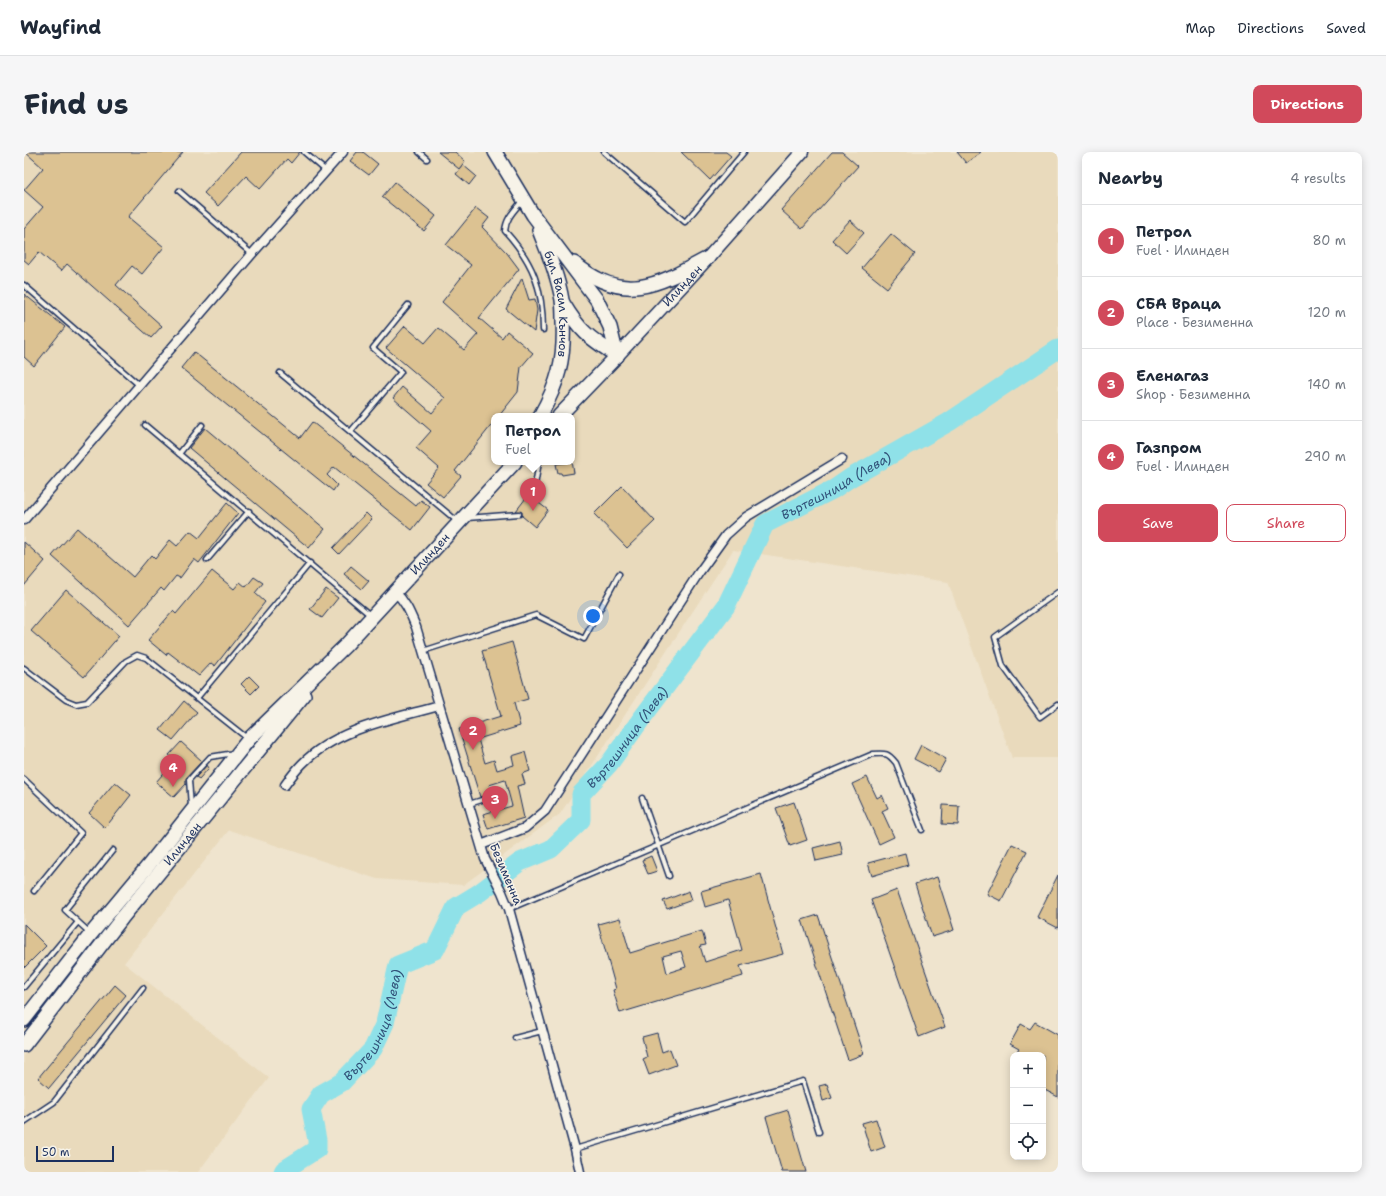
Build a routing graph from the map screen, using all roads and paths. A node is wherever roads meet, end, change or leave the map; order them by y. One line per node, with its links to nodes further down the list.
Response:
1 (304, 152): 9 (lane)
2 (343, 152): 9 (street)
3 (419, 152): 8 (lane)
4 (495, 152): 11 (main road, бул. Васил Кънчов)
5 (604, 152): 6 (lane)
6 (744, 152)
7 (802, 152): 15 (street, Илинден)
8 (427, 159)
9 (326, 172): 14 (street)
10 (179, 191): 14 (lane)
11 (524, 200): 12 (main road, бул. Васил Кънчов); 19 (lane)
12 (533, 215): 13 (main road, бул. Васил Кънчов); 17 (main road, бул. Васил Кънчов)
13 (558, 248): 15 (main road); 20 (main road, бул. Васил Кънчов)
14 (252, 254): 22 (street)
15 (708, 258): 20 (street, Илинден)
16 (24, 285): 22 (lane)
17 (562, 301): 20 (main road); 23 (main road, бул. Васил Кънчов)
18 (408, 305): 27 (lane)
19 (543, 330)
20 (617, 356): 24 (main road, Илинден)
21 (280, 373): 27 (lane)
22 (139, 385): 35 (street)
23 (542, 413)
24 (561, 413)
25 (145, 425): 28 (lane)
26 (202, 425): 28 (lane)
27 (351, 431): 36 (lane)
28 (179, 454): 33 (lane)
29 (842, 460): 58 (street)
30 (512, 465): 36 (main road, Илинден)
31 (538, 465): 32 (lane)
32 (533, 497)
33 (249, 511): 37 (lane); 38 (lane)
34 (519, 514): 36 (lane)
35 (24, 520)
36 (461, 521): 40 (main road, Илинден)
37 (207, 560)
38 (310, 563): 42 (lane); 46 (lane)
39 (619, 574): 44 (lane)
40 (395, 592): 42 (main road, Илинден); 44 (street, Безименна)
41 (1058, 592): 47 (lane)
42 (372, 616): 43 (main road, Илинден)
43 (344, 646): 49 (main road, Илинден); 71 (main road, Илинден)
44 (422, 651): 48 (street, Безименна)
45 (24, 668): 46 (lane)
46 (197, 698): 49 (lane)
47 (1058, 704)
48 (439, 706): 52 (street); 55 (street, Безименна)
49 (249, 739): 50 (main road, Илинден)
50 (238, 753): 56 (main road, Илинден); 56 (lane)
51 (24, 779): 62 (lane)
52 (285, 785)
53 (498, 796): 55 (lane)
54 (642, 798): 59 (lane)
55 (469, 804): 58 (street, Безименна)
56 (191, 810): 65 (main road, Илинден)
57 (922, 830): 59 (lane)
58 (481, 845): 63 (street, Безименна)
59 (660, 846): 61 (lane); 63 (lane)
60 (113, 850): 64 (lane)
61 (669, 876)
62 (34, 891)
63 (509, 909): 69 (street, Безименна)
64 (78, 922): 65 (lane); 66 (lane)
65 (91, 934): 68 (main road, Илинден)
66 (24, 987)
67 (143, 988): 72 (lane)
68 (24, 1020)
69 (542, 1031): 70 (lane); 74 (street, Безименна)
70 (515, 1038)
71 (24, 1045)
72 (24, 1122)
73 (819, 1132): 74 (lane)
74 (575, 1149): 75 (street, Безименна)
75 (580, 1172)

